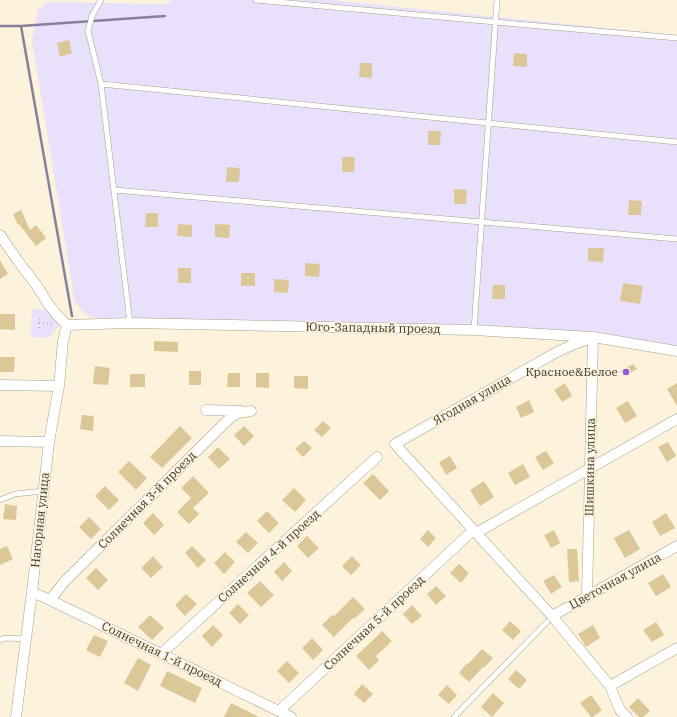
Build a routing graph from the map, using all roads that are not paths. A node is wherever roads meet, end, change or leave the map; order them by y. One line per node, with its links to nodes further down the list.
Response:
1 (101, 0): 6 (lane)
2 (256, 0): 4 (lane)
3 (497, 0): 4 (lane)
4 (495, 22): 5 (lane); 7 (lane)
5 (677, 38)
6 (101, 84): 7 (lane); 9 (lane)
7 (488, 123): 8 (lane); 10 (lane)
8 (677, 142)
9 (114, 190): 10 (lane); 13 (lane)
10 (481, 222): 12 (lane); 15 (lane)
11 (0, 235): 14 (street)
12 (677, 239)
13 (130, 323): 14 (street, Юго-Западный проезд); 15 (street, Юго-Западный проезд)
14 (67, 325): 19 (street, Нагорная улица)
15 (474, 330): 16 (street, Юго-Западный проезд)
16 (592, 337): 17 (street, Юго-Западный проезд); 25 (street, Шишкина улица); 28 (street, Ягодная улица)
17 (677, 351)
18 (0, 385): 19 (street)
19 (59, 386): 23 (street, Нагорная улица)
20 (206, 410): 32 (street, Солнечная 3-й проезд)
21 (677, 419): 25 (street, Солнечная 5-й проезд)
22 (0, 441): 23 (street)
23 (49, 442): 26 (street, Нагорная улица)
24 (377, 457): 37 (street, Солнечная 4-й проезд)
25 (590, 469): 28 (street, Солнечная 5-й проезд); 31 (street, Шишкина улица)
26 (43, 491): 27 (lane); 30 (street, Нагорная улица)
27 (0, 500)
28 (472, 534): 33 (street); 39 (street, Солнечная 5-й проезд)
29 (677, 546): 31 (street, Цветочная улица)
30 (32, 592): 32 (street, Солнечная 1-й проезд); 34 (street, Нагорная улица)
31 (587, 597): 33 (street, Цветочная улица)
32 (50, 600): 37 (street, Солнечная 1-й проезд)
33 (550, 619): 38 (street); 42 (lane)
34 (26, 639): 35 (lane); 40 (street, Нагорная улица)
35 (0, 640)
36 (677, 648): 38 (street)
37 (161, 654): 39 (street, Солнечная 1-й проезд)
38 (610, 686): 43 (street)
39 (279, 711): 41 (street, Солнечная 1-й проезд)
40 (16, 717)
41 (291, 717)
42 (454, 717)
43 (627, 717)

